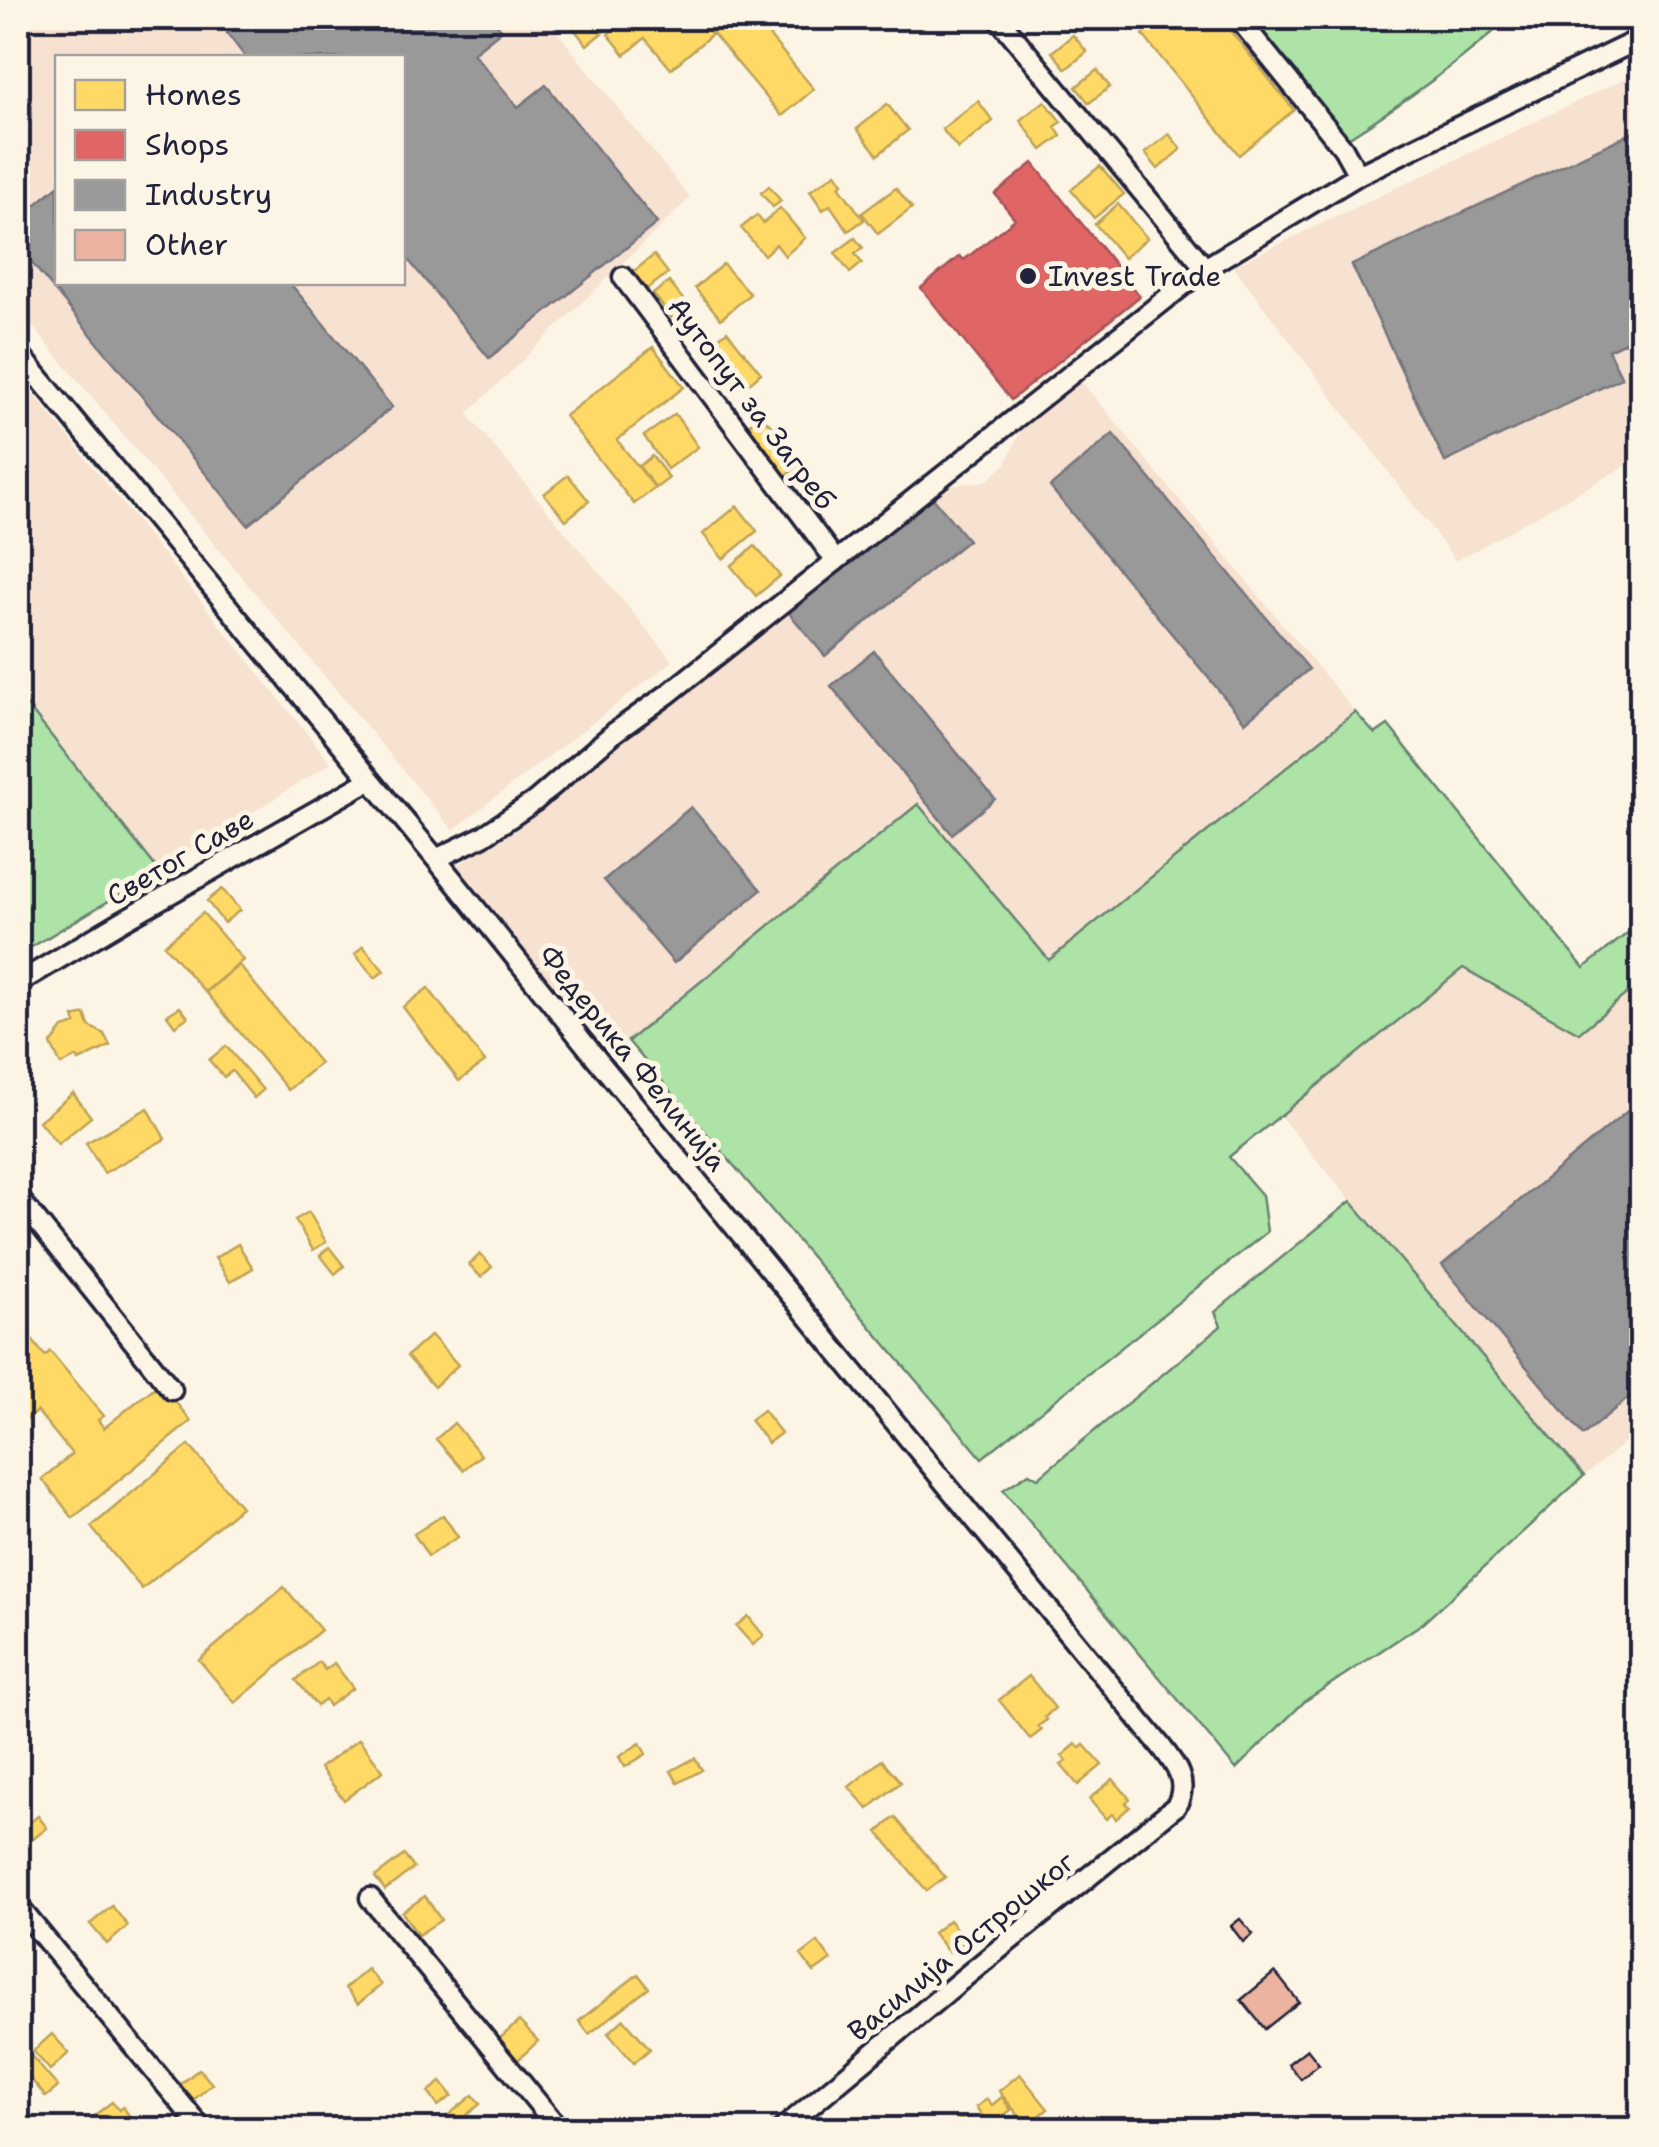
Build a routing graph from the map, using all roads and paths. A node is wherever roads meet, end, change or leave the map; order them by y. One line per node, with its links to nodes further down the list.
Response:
1 (998, 18): 5 (street)
2 (1238, 18): 4 (street)
3 (1642, 38): 4 (street)
4 (1358, 175): 5 (street)
5 (1206, 268): 8 (street)
6 (623, 277): 8 (street, Аутопут за Загреб)
7 (18, 352): 9 (street, Федерика Фелинија)
8 (836, 562): 10 (street)
9 (370, 780): 10 (street, Федерика Фелинија); 11 (street, Светог Саве)
10 (436, 859): 14 (street, Федерика Фелинија)
11 (18, 984)
12 (18, 1197): 13 (street)
13 (172, 1390)
14 (1176, 1806): 19 (street, Василија Острошког)
15 (370, 1898): 18 (street)
16 (18, 1906): 17 (street)
17 (202, 2130)
18 (560, 2130)
19 (782, 2130)

